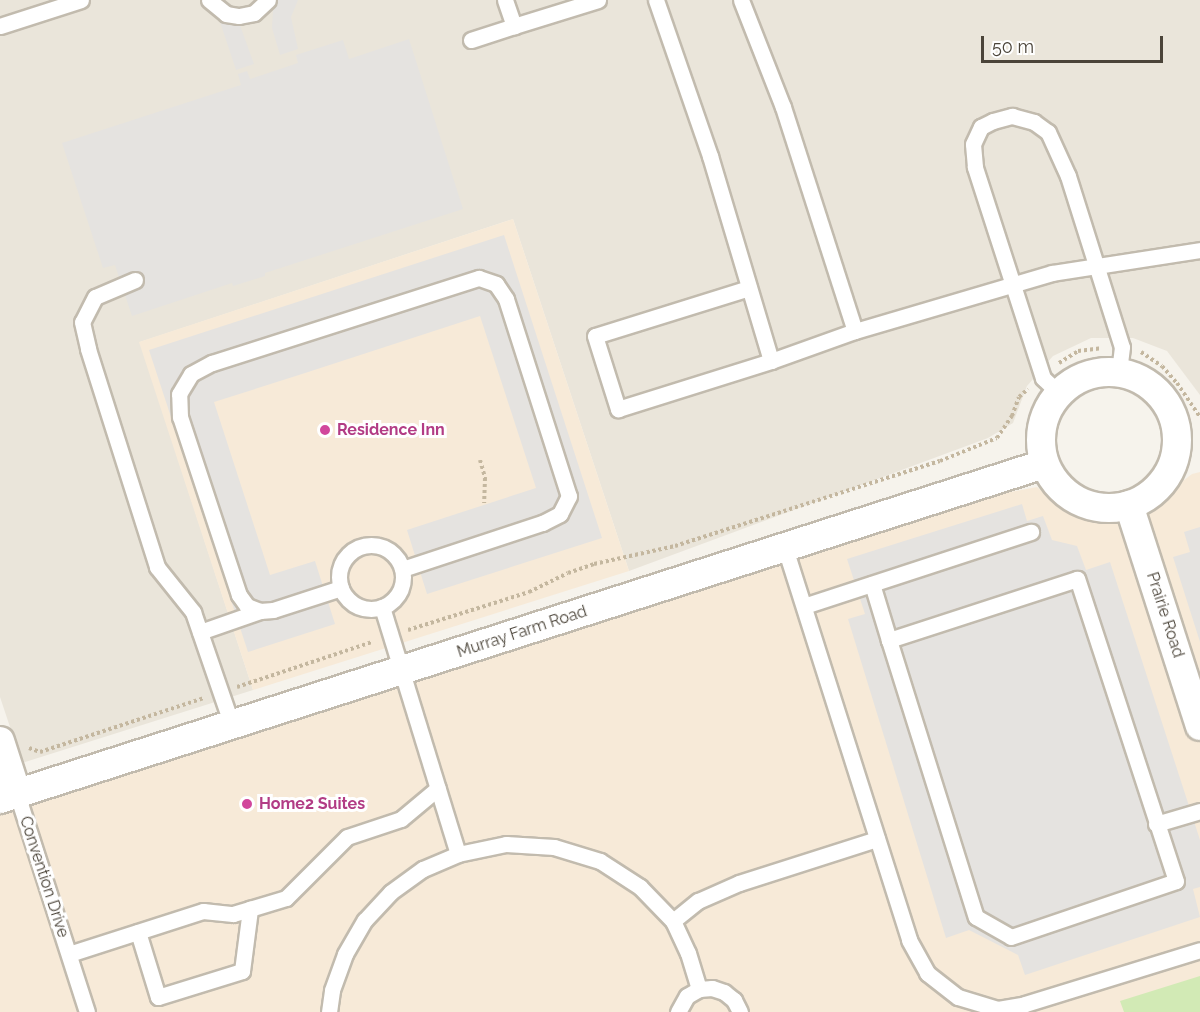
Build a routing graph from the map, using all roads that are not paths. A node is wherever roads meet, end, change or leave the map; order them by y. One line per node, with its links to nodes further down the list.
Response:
1 (81, 0): 8 (lane)
2 (209, 0): 3 (lane)
3 (268, 0)
4 (505, 0): 9 (lane)
5 (598, 0): 9 (lane)
6 (656, 0): 15 (lane)
7 (741, 0): 16 (lane)
8 (0, 26)
9 (514, 26): 10 (lane)
10 (471, 40)
11 (1200, 250): 12 (lane)
12 (1097, 266): 14 (lane); 14 (lane); 17 (lane)
13 (135, 280): 31 (lane)
14 (1011, 284): 16 (lane); 19 (lane)
15 (749, 288): 18 (lane); 18 (lane)
16 (855, 331): 18 (lane)
17 (1120, 360): 19 (street); 20 (street)
18 (771, 362)
19 (1051, 385): 21 (street)
20 (1189, 442): 22 (street)
21 (1044, 464): 22 (street); 24 (street, Murray Farm Road)
22 (1130, 505): 35 (street, Prairie Road)
23 (1031, 532): 26 (lane)
24 (785, 548): 28 (lane); 33 (street, Murray Farm Road)
25 (402, 569): 27 (lane); 29 (lane); 30 (lane)
26 (872, 584): 28 (lane); 32 (lane)
27 (341, 588): 29 (lane); 30 (lane)
28 (804, 606): 41 (lane)
29 (382, 607): 33 (lane)
30 (260, 611): 31 (lane)
31 (200, 632): 34 (lane)
32 (889, 640): 40 (lane); 40 (lane)
33 (401, 671): 34 (street, Murray Farm Road); 37 (lane)
34 (232, 725): 38 (street, Murray Farm Road)
35 (1200, 726)
36 (2, 748): 38 (street, Convention Drive)
37 (438, 788): 42 (lane); 43 (lane)
38 (9, 797): 47 (lane, Convention Drive)
39 (1200, 811): 40 (lane)
40 (1156, 824)
41 (877, 839): 44 (lane); 46 (lane)
42 (458, 854): 44 (lane); 50 (lane)
43 (250, 909): 45 (lane); 45 (lane)
44 (673, 921): 48 (lane)
45 (138, 932): 47 (lane)
46 (1200, 950)
47 (69, 954): 49 (lane, Convention Drive)
48 (699, 990): 51 (lane); 52 (lane)
49 (87, 1012)
50 (329, 1012)
51 (678, 1012)
52 (740, 1012)

